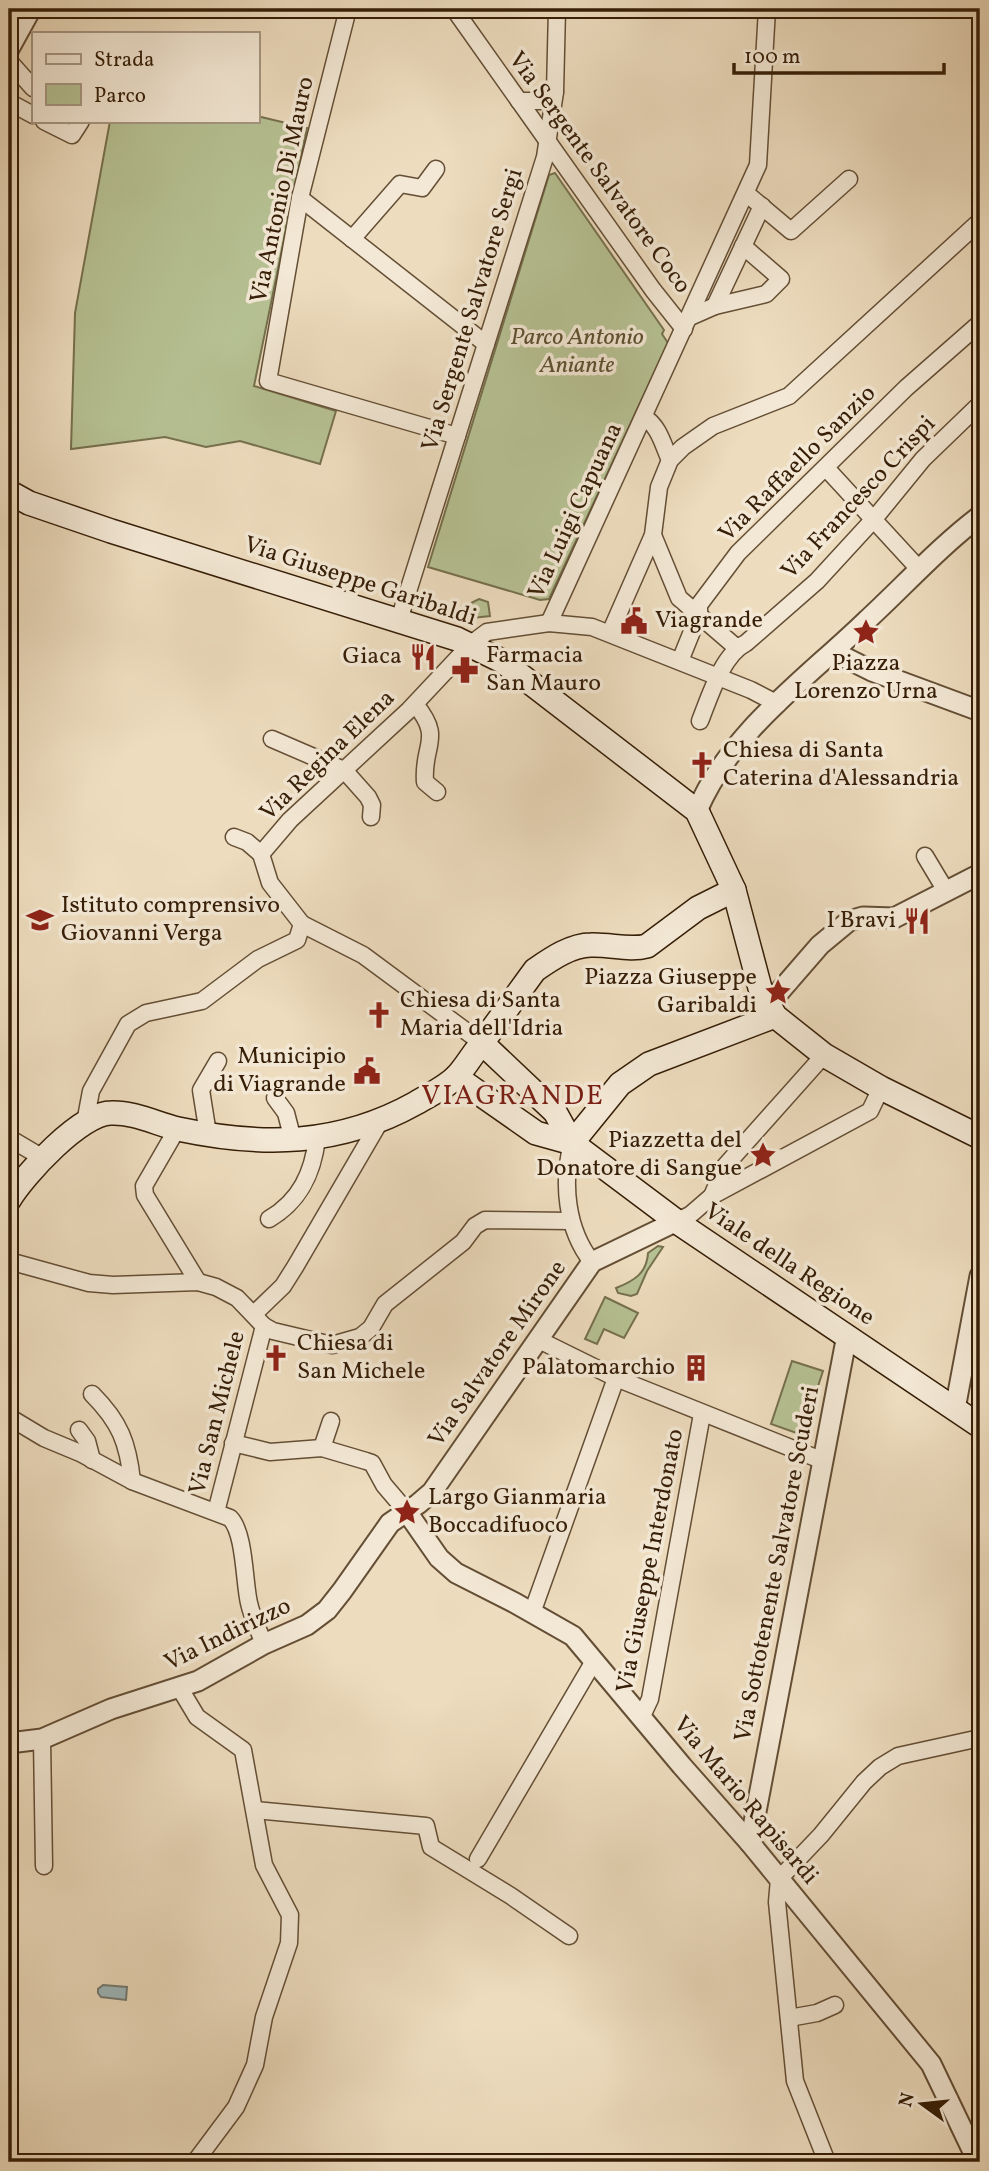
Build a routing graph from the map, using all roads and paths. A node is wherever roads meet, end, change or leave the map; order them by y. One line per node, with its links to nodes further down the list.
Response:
1 (31, 9): 6 (street)
2 (348, 9): 19 (street, Via Antonio Di Mauro)
3 (454, 9): 11 (street, Via Sergente Salvatore Coco)
4 (557, 9): 9 (street, Via Sergente Salvatore Sergi)
5 (766, 9): 18 (street, Via Luigi Capuana)
6 (9, 49)
7 (9, 61): 8 (street)
8 (32, 87)
9 (555, 92): 11 (street); 15 (street, Via Sergente Salvatore Sergi)
10 (9, 102): 12 (street)
11 (519, 102): 15 (street, Via Sergente Salvatore Coco)
12 (31, 109)
13 (46, 122): 14 (street)
14 (80, 122)
15 (547, 141): 25 (street, Via Sergente Salvatore Coco); 27 (street, Via Sergente Salvatore Sergi)
16 (436, 169): 22 (street)
17 (849, 179): 20 (street)
18 (747, 194): 20 (street); 25 (street, Via Luigi Capuana)
19 (300, 198): 22 (street); 30 (street, Via Antonio Di Mauro)
20 (762, 206): 23 (street)
21 (980, 221): 31 (street)
22 (352, 239): 27 (street)
23 (743, 246): 24 (street); 24 (street)
24 (715, 306): 25 (street)
25 (687, 323): 29 (street, Via Luigi Capuana)
26 (980, 323): 32 (street, Via Raffaello Sanzio)
27 (486, 344): 30 (street, Via Sergente Salvatore Sergi)
28 (980, 404): 35 (street, Via Francesco Crispi)
29 (645, 417): 31 (street); 40 (street, Via Luigi Capuana)
30 (457, 436): 39 (street, Via Sergente Salvatore Sergi)
31 (670, 460): 36 (street)
32 (827, 468): 35 (street); 38 (street, Via Raffaello Sanzio)
33 (9, 492): 39 (main road, Via Giuseppe Garibaldi)
34 (980, 516): 37 (street)
35 (874, 519): 37 (street); 43 (street, Via Francesco Crispi)
36 (653, 535): 38 (street); 41 (street)
37 (919, 569): 44 (street)
38 (699, 614): 43 (street); 45 (street, Via Raffaello Sanzio)
39 (399, 620): 42 (main road, Via Giuseppe Garibaldi)
40 (549, 623): 41 (street); 42 (street)
41 (610, 634): 45 (street)
42 (471, 644): 47 (street, Via Regina Elena); 54 (main road, Via Giuseppe Garibaldi)
43 (737, 648): 46 (street)
44 (834, 652): 48 (street); 49 (street)
45 (680, 661): 46 (street)
46 (719, 678): 48 (street); 50 (street)
47 (415, 704): 52 (street, Via Regina Elena); 53 (street)
48 (778, 704): 54 (street)
49 (980, 711)
50 (700, 721)
51 (272, 739): 52 (street)
52 (344, 770): 55 (street); 57 (street, Via Regina Elena)
53 (437, 792)
54 (697, 811): 60 (main road, Via Giuseppe Garibaldi)
55 (371, 817)
56 (234, 837): 57 (street)
57 (261, 854): 62 (street, Via Regina Elena)
58 (925, 856): 61 (street)
59 (980, 874): 61 (street)
60 (734, 890): 63 (main road, Via Giuseppe Garibaldi); 64 (main road)
61 (946, 891): 63 (street)
62 (302, 924): 64 (street); 70 (street)
63 (772, 1010): 65 (main road); 78 (main road)
64 (484, 1040): 67 (main road); 78 (main road)
65 (824, 1055): 68 (main road); 80 (street)
66 (218, 1061): 72 (street)
67 (456, 1077): 76 (main road); 78 (main road)
68 (881, 1088): 73 (main road); 80 (street)
69 (275, 1098): 77 (street)
70 (85, 1123): 71 (main road); 79 (main road)
71 (177, 1129): 72 (main road); 88 (street)
72 (208, 1134): 77 (main road)
73 (980, 1137)
74 (9, 1138): 79 (street)
75 (317, 1138): 76 (main road); 77 (main road); 82 (street)
76 (362, 1138): 89 (street)
77 (293, 1140)
78 (572, 1143): 83 (street, Via Salvatore Mirone); 84 (main road, Viale della Regione)
79 (43, 1158): 81 (main road)
80 (712, 1196): 84 (street)
81 (9, 1200)
82 (269, 1219)
83 (570, 1221): 86 (street, Via Salvatore Mirone); 89 (street)
84 (677, 1221): 86 (street); 90 (main road, Viale della Regione)
85 (9, 1261): 88 (street)
86 (592, 1262): 91 (street, Via Salvatore Mirone)
87 (980, 1276): 94 (street)
88 (198, 1282): 89 (street)
89 (259, 1320): 100 (street, Via San Michele)
90 (847, 1335): 94 (main road, Viale della Regione); 103 (street, Via Sottotenente Salvatore Scuderi)
91 (539, 1340): 92 (street); 106 (street, Via Salvatore Mirone)
92 (616, 1378): 95 (street); 107 (street)
93 (92, 1394): 104 (street)
94 (956, 1409): 98 (main road, Viale della Regione)
95 (702, 1413): 103 (street); 111 (street, Via Giuseppe Interdonato)
96 (9, 1417): 102 (street)
97 (331, 1421): 101 (street)
98 (980, 1426)
99 (79, 1430): 102 (street)
100 (233, 1443): 101 (street); 105 (street, Via San Michele)
101 (322, 1448): 106 (street)
102 (92, 1460): 104 (street)
103 (821, 1460): 116 (street, Via Sottotenente Salvatore Scuderi)
104 (132, 1482): 105 (street)
105 (216, 1512): 108 (street)
106 (407, 1513): 107 (street, Via Mario Rapisardi); 108 (street, Via Indirizzo)
107 (533, 1613): 109 (street, Via Mario Rapisardi)
108 (264, 1644): 110 (street, Via Indirizzo)
109 (594, 1661): 111 (street, Via Mario Rapisardi); 117 (street)
110 (179, 1687): 113 (street, Via Indirizzo); 115 (street)
111 (642, 1716): 116 (street, Via Mario Rapisardi)
112 (980, 1738): 119 (street)
113 (42, 1740): 114 (street, Via Indirizzo); 118 (street)
114 (9, 1743)
115 (256, 1810): 120 (street); 123 (street)
116 (750, 1843): 119 (street, Via Mario Rapisardi)
117 (478, 1860)
118 (44, 1866)
119 (779, 1879): 122 (street); 125 (street, Via Mario Rapisardi)
120 (569, 1936)
121 (835, 2005): 122 (street)
122 (789, 2018): 124 (street)
123 (195, 2162)
124 (827, 2162)
125 (978, 2162)

